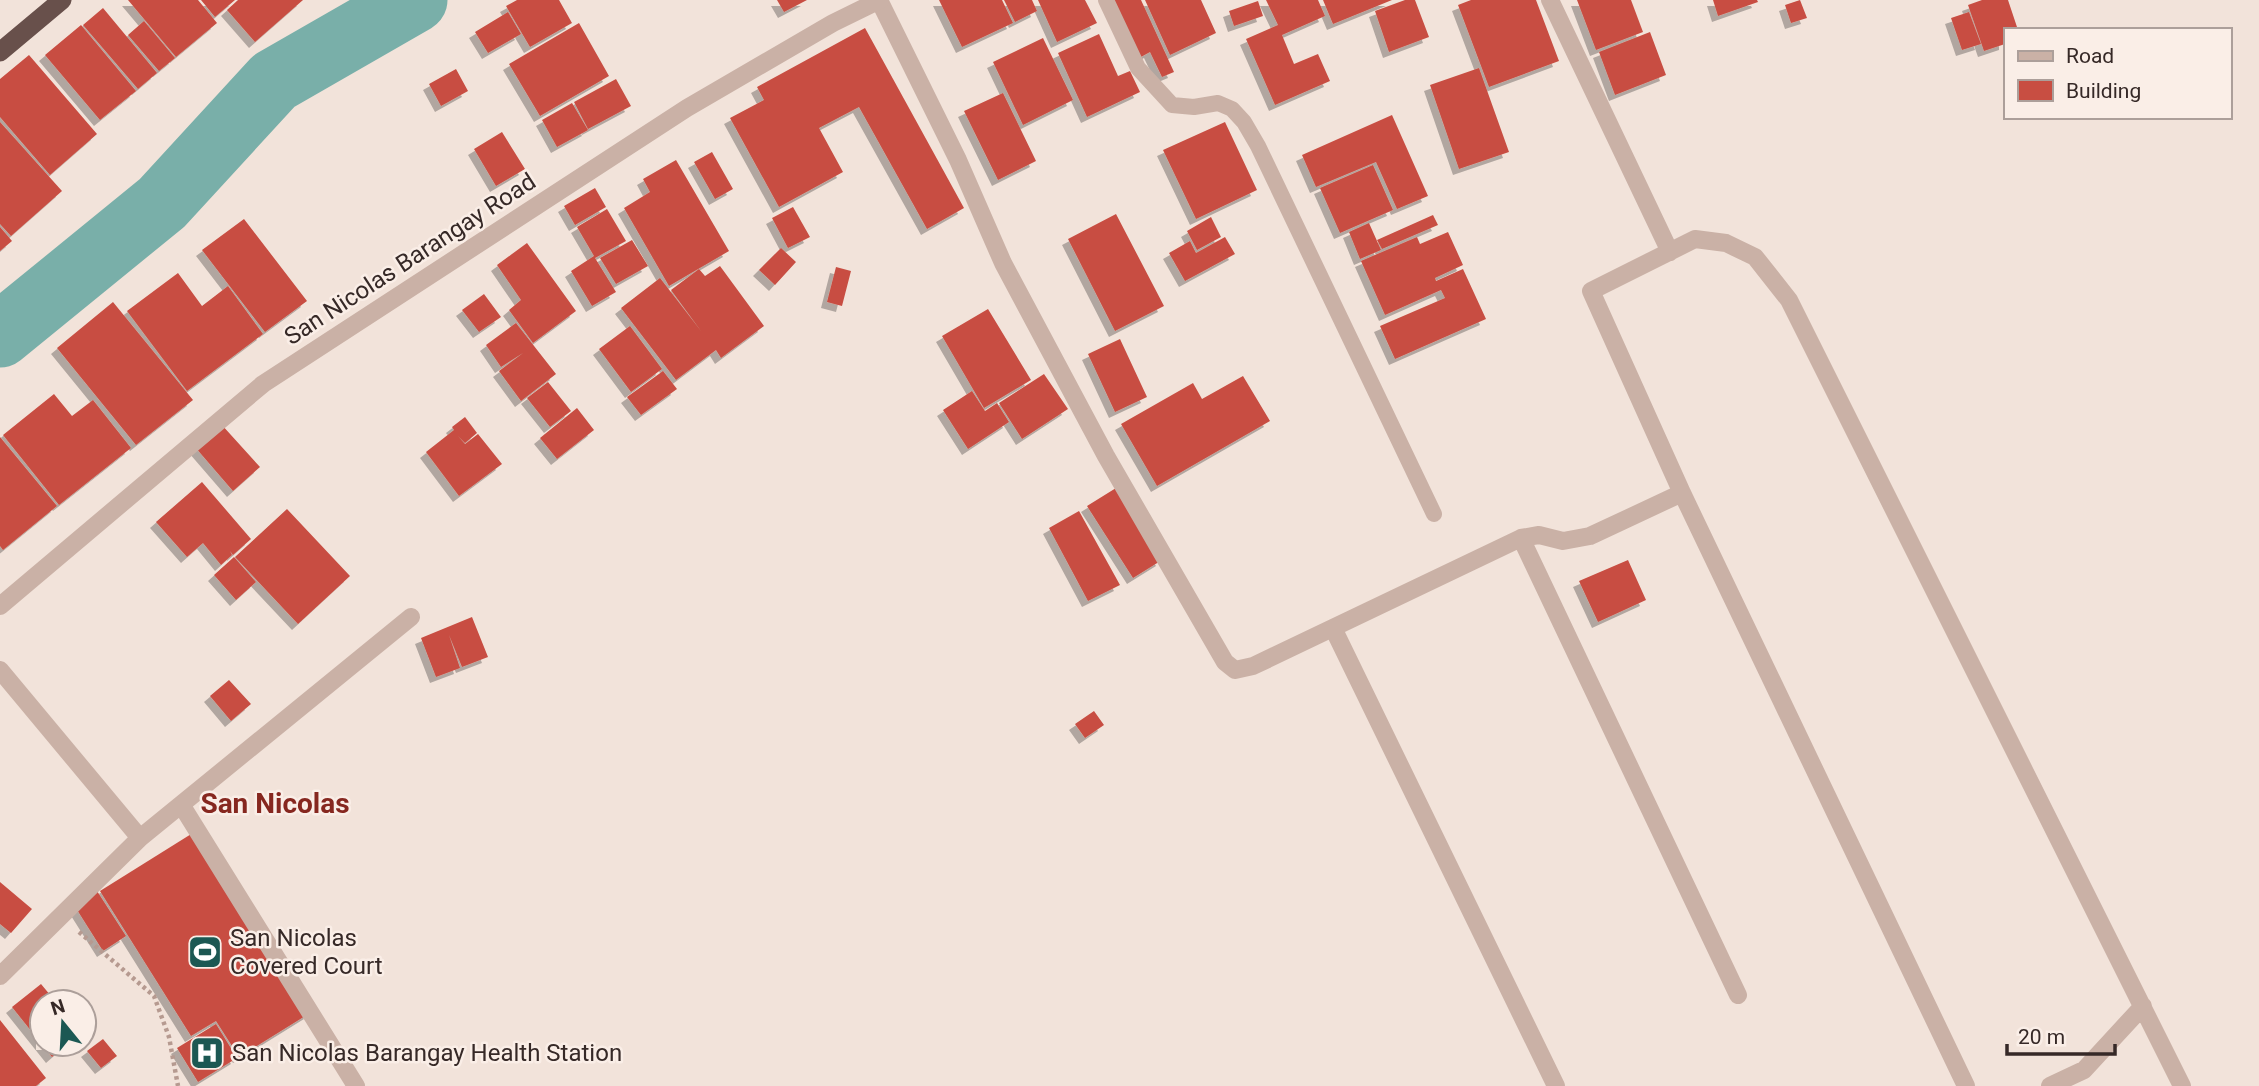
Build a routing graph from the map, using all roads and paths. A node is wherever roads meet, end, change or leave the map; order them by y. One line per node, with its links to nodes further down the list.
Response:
1 (62, 0): 5 (highway)
2 (879, 0): 10 (street, San Nicolas Barangay Road); 12 (street)
3 (1106, 0): 8 (lane)
4 (1550, 0): 6 (street)
5 (0, 52)
6 (1670, 252): 7 (street); 19 (street)
7 (1682, 493): 9 (street); 23 (street)
8 (1434, 514)
9 (1521, 538): 12 (street); 18 (street)
10 (0, 606)
11 (411, 617): 14 (street)
12 (1333, 628): 22 (street)
13 (0, 670): 15 (street)
14 (182, 806): 15 (street); 21 (street)
15 (141, 838): 16 (street)
16 (56, 922): 17 (street); 20 (path)
17 (0, 976)
18 (1738, 995)
19 (2143, 1006): 24 (street); 25 (street)
20 (178, 1086)
21 (356, 1086)
22 (1556, 1086)
23 (1966, 1086)
24 (2050, 1086)
25 (2182, 1086)

